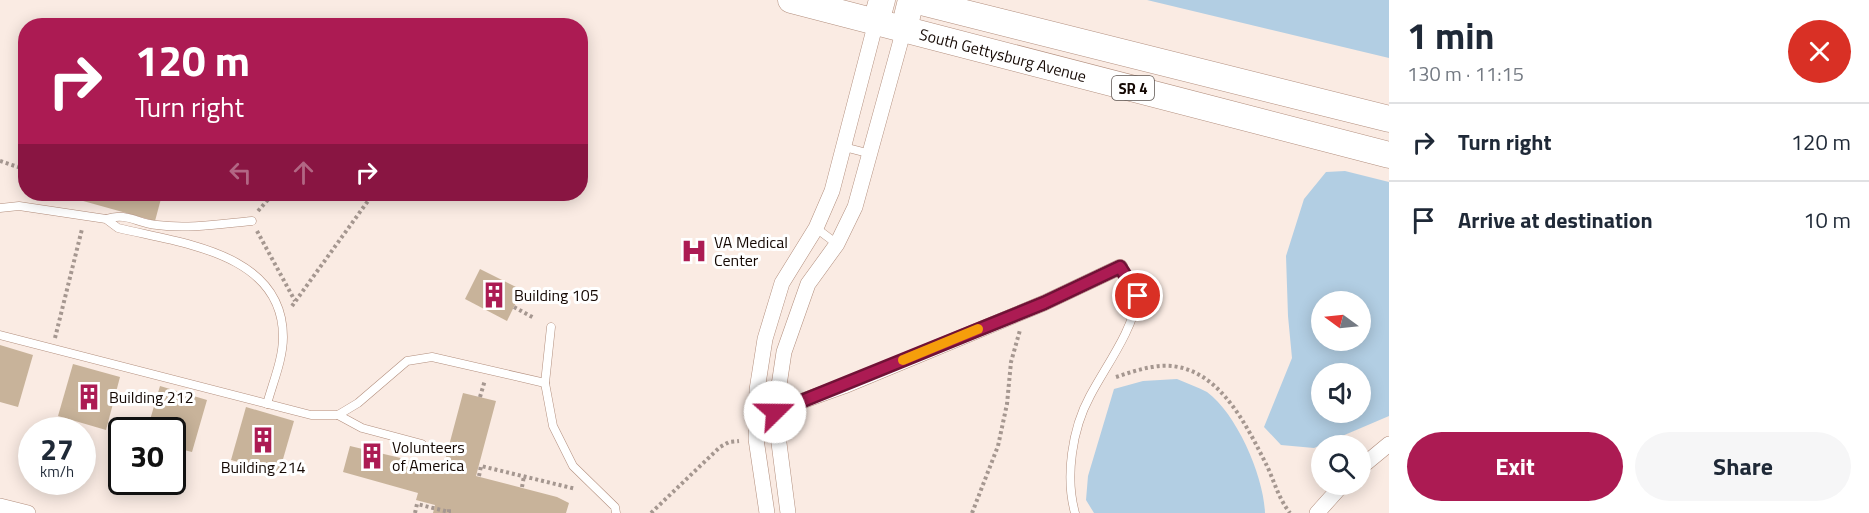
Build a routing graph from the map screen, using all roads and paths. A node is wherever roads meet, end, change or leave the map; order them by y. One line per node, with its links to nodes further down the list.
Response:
1 (791, 0): 3 (main road, South Gettysburg Avenue)
2 (912, 0): 4 (main road); 5 (main road, South Gettysburg Avenue)
3 (879, 11): 4 (main road, South Gettysburg Avenue / SR 4); 6 (street)
4 (904, 29): 7 (street); 8 (main road, South Gettysburg Avenue / SR 4)
5 (1389, 119)
6 (844, 147): 7 (lane); 17 (street)
7 (871, 154): 18 (street)
8 (1389, 155)
9 (0, 161): 10 (path)
10 (18, 167)
11 (267, 201): 16 (path)
12 (368, 201): 20 (path)
13 (0, 208): 14 (lane)
14 (86, 216): 15 (lane); 27 (path)
15 (106, 219): 16 (lane); 22 (lane)
16 (252, 220): 20 (path)
17 (816, 228): 18 (lane); 33 (street)
18 (837, 244): 31 (street)
19 (1120, 267): 28 (lane); 31 (street)
20 (295, 301): 22 (path)
21 (514, 307): 23 (path)
22 (280, 317): 30 (lane)
23 (534, 318)
24 (551, 327): 29 (lane)
25 (1020, 329): 51 (path)
26 (0, 335): 30 (lane)
27 (54, 342)
28 (1101, 376): 52 (lane); 53 (path)
29 (545, 383): 32 (lane); 47 (lane)
30 (267, 404): 32 (lane)
31 (775, 412): 33 (street); 50 (street)
32 (338, 415): 35 (lane)
33 (757, 416): 49 (street)
34 (746, 440): 48 (path)
35 (422, 444)
36 (1389, 444): 37 (street)
37 (1371, 459)
38 (479, 476): 39 (path)
39 (524, 476): 40 (path); 41 (path)
40 (522, 488)
41 (576, 489)
42 (1333, 495): 54 (street)
43 (0, 506): 45 (street)
44 (449, 511): 46 (path)
45 (28, 513)
46 (415, 513)
47 (616, 513)
48 (651, 513)
49 (767, 513)
50 (788, 513)
51 (972, 513)
52 (1075, 513)
53 (1290, 513)
54 (1317, 513)

